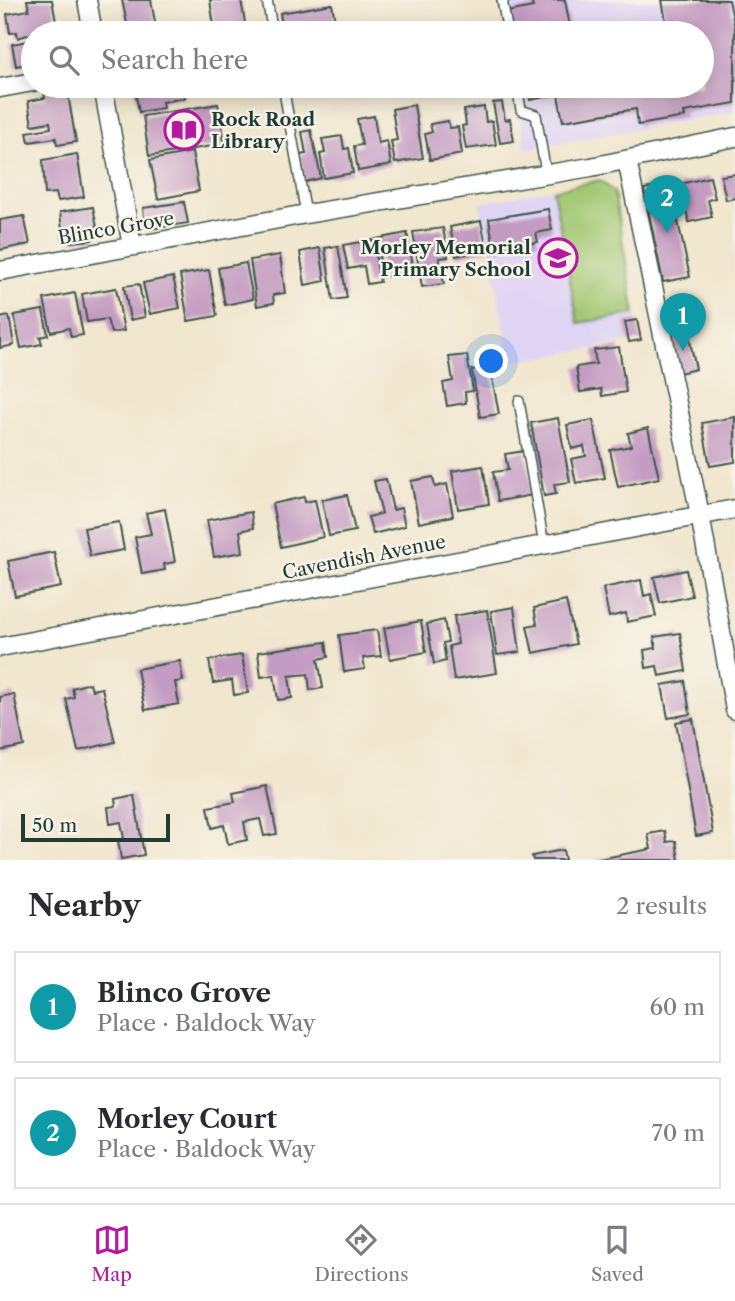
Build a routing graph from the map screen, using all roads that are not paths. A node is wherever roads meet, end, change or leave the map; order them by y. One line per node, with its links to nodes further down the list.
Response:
1 (87, 0): 4 (street)
2 (267, 0): 5 (lane)
3 (505, 0): 6 (lane)
4 (91, 21)
5 (271, 21)
6 (506, 21)
7 (21, 84): 8 (street)
8 (0, 88)
9 (105, 98): 16 (street)
10 (285, 98): 15 (lane)
11 (519, 98): 14 (lane)
12 (735, 137): 13 (street, Blinco Grove)
13 (627, 160): 14 (street, Blinco Grove); 20 (street)
14 (546, 173): 15 (street, Blinco Grove)
15 (306, 214): 16 (street, Blinco Grove)
16 (132, 246): 17 (street, Blinco Grove)
17 (0, 271)
18 (519, 401): 21 (lane)
19 (735, 509): 20 (street, Cavendish Avenue)
20 (701, 515): 21 (street, Cavendish Avenue); 23 (street)
21 (544, 545): 22 (street, Cavendish Avenue)
22 (0, 647)
23 (735, 710)

